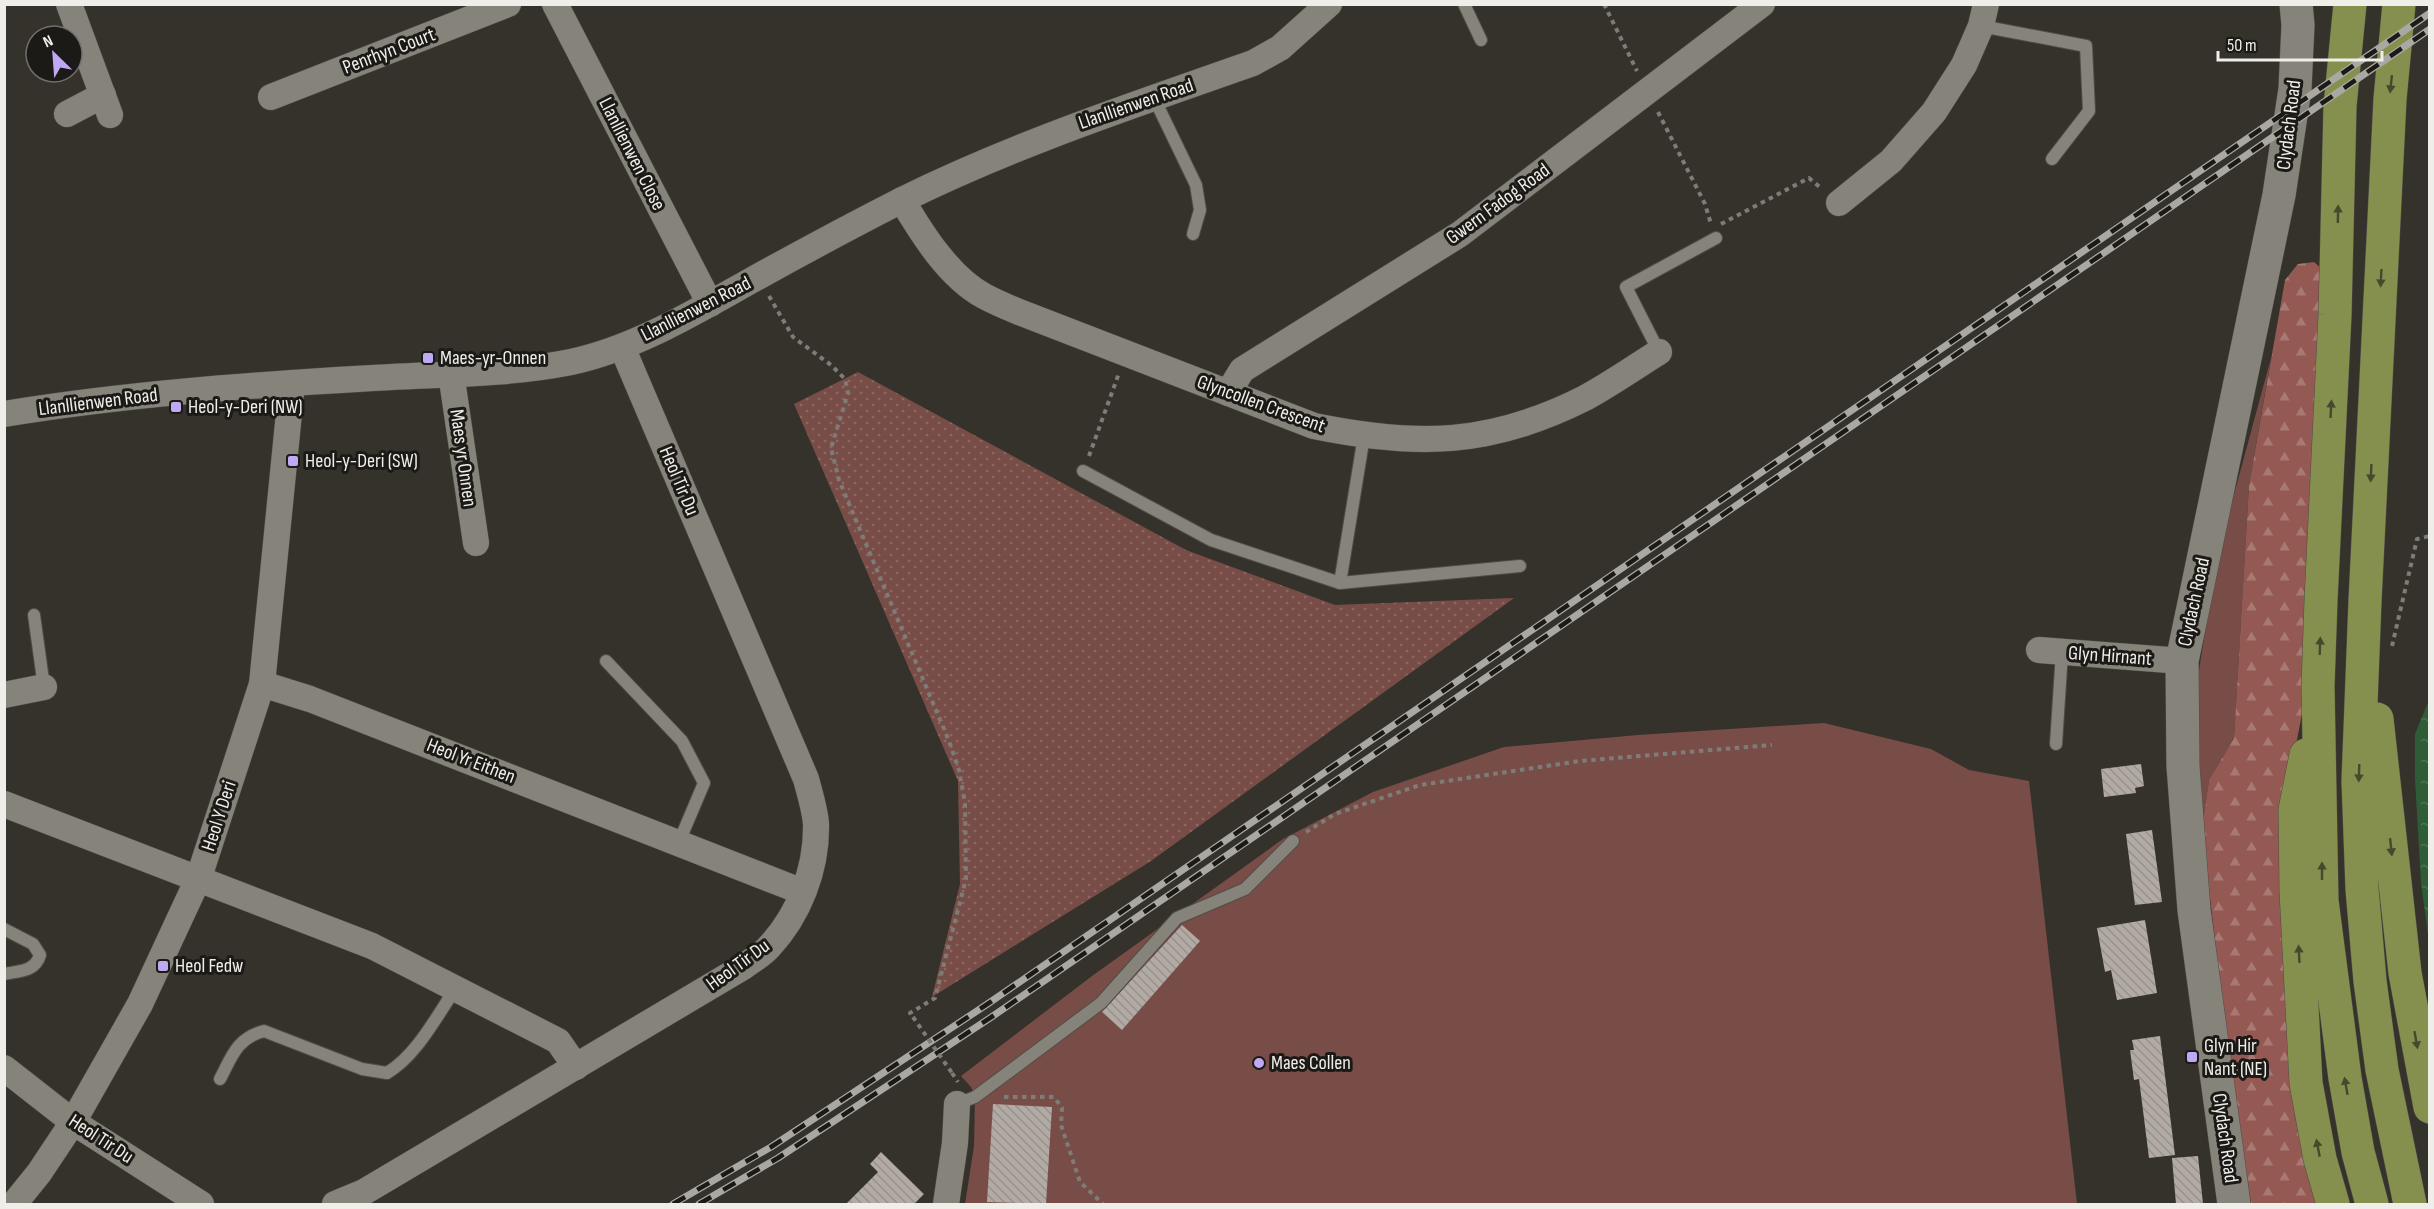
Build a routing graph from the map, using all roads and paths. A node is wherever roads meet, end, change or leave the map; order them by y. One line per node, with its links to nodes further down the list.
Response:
1 (69, 4): 16 (street)
2 (508, 4): 14 (street, Penrhyn Court)
3 (555, 4): 23 (street, Llanllienwen Close)
4 (1329, 4): 15 (street, Llanllienwen Road)
5 (1464, 4): 12 (lane)
6 (1604, 4): 13 (path)
7 (1762, 4): 13 (street, Gwern Fadog Road)
8 (2296, 4): 40 (main road, Clydach Road)
9 (2350, 4): 42 (main road, one-way to 9)
10 (2399, 4): 36 (main road, one-way to 36)
11 (1984, 15): 17 (lane); 19 (street)
12 (1481, 40)
13 (1648, 93): 21 (path); 29 (street, Gwern Fadog Road)
14 (270, 96)
15 (1154, 98): 18 (street, Llanllienwen Road); 20 (lane)
16 (67, 114)
17 (2052, 159)
18 (902, 200): 22 (street, Llanllienwen Road); 26 (street, Glyncollen Crescent)
19 (1839, 203): 21 (path)
20 (1193, 234)
21 (1716, 238): 25 (lane)
22 (758, 277): 23 (street, Llanllienwen Road); 57 (path, bridge)
23 (710, 304): 24 (street, Llanllienwen Road)
24 (622, 347): 27 (street, Llanllienwen Road); 51 (street, Heol Tir Du)
25 (1659, 352): 31 (street, Glyncollen Crescent)
26 (1126, 353): 29 (street, Glyncollen Crescent); 32 (path)
27 (451, 373): 28 (street, Llanllienwen Road); 33 (street, Maes yr Onnen)
28 (292, 383): 30 (street, Llanllienwen Road); 41 (street, Heol Y Deri)
29 (1228, 393): 31 (street, Glyncollen Crescent)
30 (4, 414)
31 (1364, 436): 35 (lane)
32 (1083, 471): 35 (lane)
33 (476, 543)
34 (1520, 566): 35 (lane)
35 (1340, 583)
36 (2365, 601): 60 (main road, one-way to 60); 70 (main road, one-way to 70)
37 (34, 615): 43 (lane)
38 (2050, 651): 40 (street, Glyn Hirnant); 45 (lane)
39 (606, 661): 49 (lane)
40 (2182, 661): 67 (main road, Clydach Road)
41 (262, 684): 49 (street, Heol Yr Eithen); 50 (street, Heol Y Deri)
42 (2318, 686): 68 (main road, one-way to 42); 69 (main road, one-way to 42)
43 (44, 687): 44 (street)
44 (4, 695)
45 (2056, 744)
46 (1772, 745): 48 (path)
47 (4, 804): 50 (street)
48 (1293, 841): 59 (lane)
49 (679, 842): 51 (street, Heol Yr Eithen)
50 (199, 878): 54 (street); 61 (street, Heol Y Deri)
51 (803, 891): 55 (street, Heol Tir Du)
52 (4, 929): 53 (lane)
53 (4, 975)
54 (456, 988): 55 (street); 58 (lane)
55 (576, 1066): 64 (street, Heol Tir Du)
56 (4, 1068): 61 (street, Heol Tir Du)
57 (952, 1073)
58 (219, 1079)
59 (966, 1100): 65 (street); 66 (path)
60 (2430, 1107)
61 (73, 1122): 62 (street, Heol Y Deri); 63 (street, Heol Tir Du)
62 (14, 1204)
63 (201, 1204)
64 (335, 1204)
65 (946, 1204)
66 (1103, 1204)
67 (2234, 1204)
68 (2333, 1204)
69 (2372, 1204)
70 (2410, 1204)

